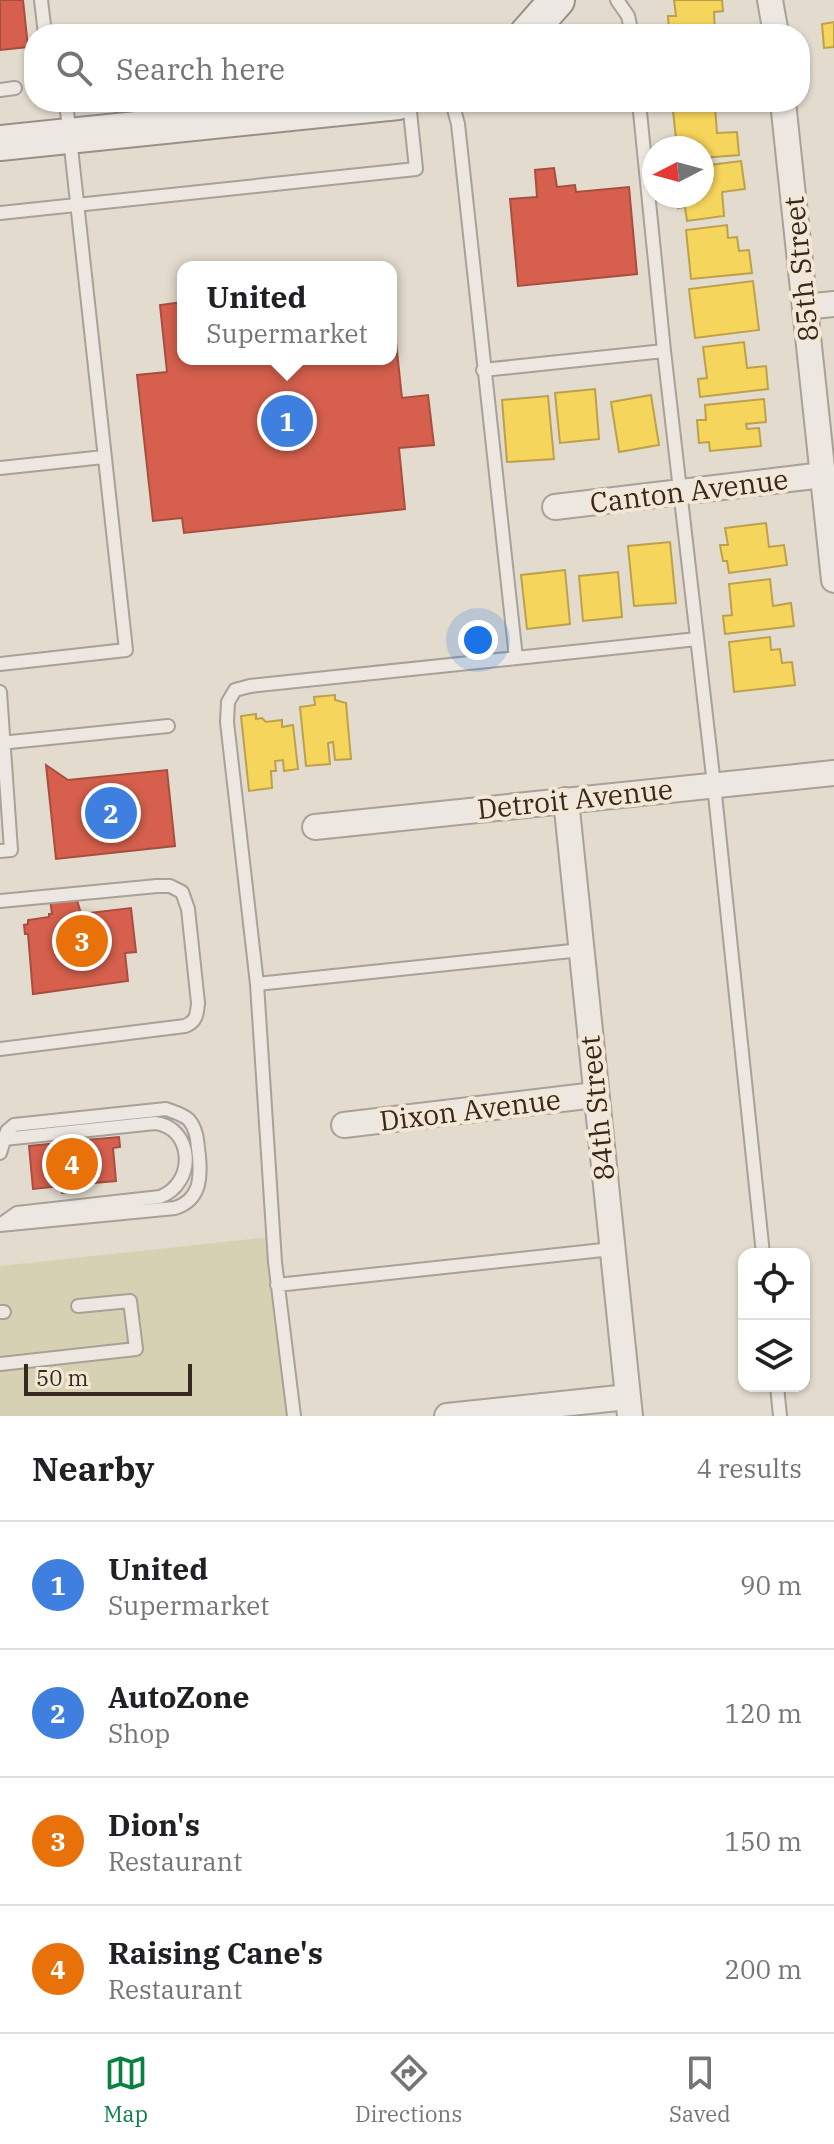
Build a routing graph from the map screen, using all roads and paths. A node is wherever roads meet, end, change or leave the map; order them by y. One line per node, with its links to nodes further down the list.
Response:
1 (41, 0): 5 (lane)
2 (557, 0): 6 (street)
3 (617, 0): 7 (lane)
4 (770, 0): 8 (street)
5 (44, 24)
6 (536, 24)
7 (630, 24)
8 (774, 24)
9 (15, 88): 10 (lane)
10 (0, 90)
11 (68, 112): 17 (lane)
12 (302, 112): 17 (street)
13 (410, 112): 19 (lane)
14 (455, 112): 24 (lane)
15 (640, 112): 23 (lane)
16 (784, 112): 22 (street, 85th Street)
17 (72, 136): 18 (street); 19 (lane)
18 (0, 143)
19 (78, 204): 20 (lane); 25 (lane)
20 (0, 213)
21 (834, 304): 22 (street)
22 (805, 307): 27 (street, 85th Street)
23 (664, 351): 24 (lane); 28 (lane)
24 (483, 370): 32 (lane)
25 (104, 457): 26 (lane); 33 (lane)
26 (0, 468)
27 (823, 475): 28 (street, Canton Avenue); 30 (street, 85th Street)
28 (680, 492): 29 (street, Canton Avenue); 31 (lane)
29 (555, 507)
30 (834, 580)
31 (697, 639): 32 (lane); 38 (lane)
32 (516, 658): 44 (lane)
33 (0, 664)
34 (0, 692): 36 (lane)
35 (168, 726): 36 (lane)
36 (2, 743): 41 (lane)
37 (834, 773): 38 (street, Detroit Avenue)
38 (714, 785): 39 (street, Detroit Avenue); 50 (lane)
39 (566, 800): 40 (street, Detroit Avenue); 43 (street, 84th Street)
40 (315, 827)
41 (0, 851)
42 (0, 901): 45 (lane)
43 (581, 950): 44 (lane); 46 (street, 84th Street)
44 (257, 984): 52 (lane)
45 (0, 1049)
46 (595, 1095): 47 (street, Dixon Avenue); 51 (street, 84th Street)
47 (344, 1125)
48 (0, 1153): 49 (lane)
49 (0, 1225)
50 (762, 1248)
51 (612, 1249): 52 (lane); 56 (street, 84th Street)
52 (277, 1285): 57 (lane)
53 (78, 1306): 54 (lane)
54 (0, 1364)
55 (778, 1392): 59 (lane)
56 (629, 1406): 58 (street)
57 (294, 1416)
58 (447, 1416)
59 (780, 1416)

